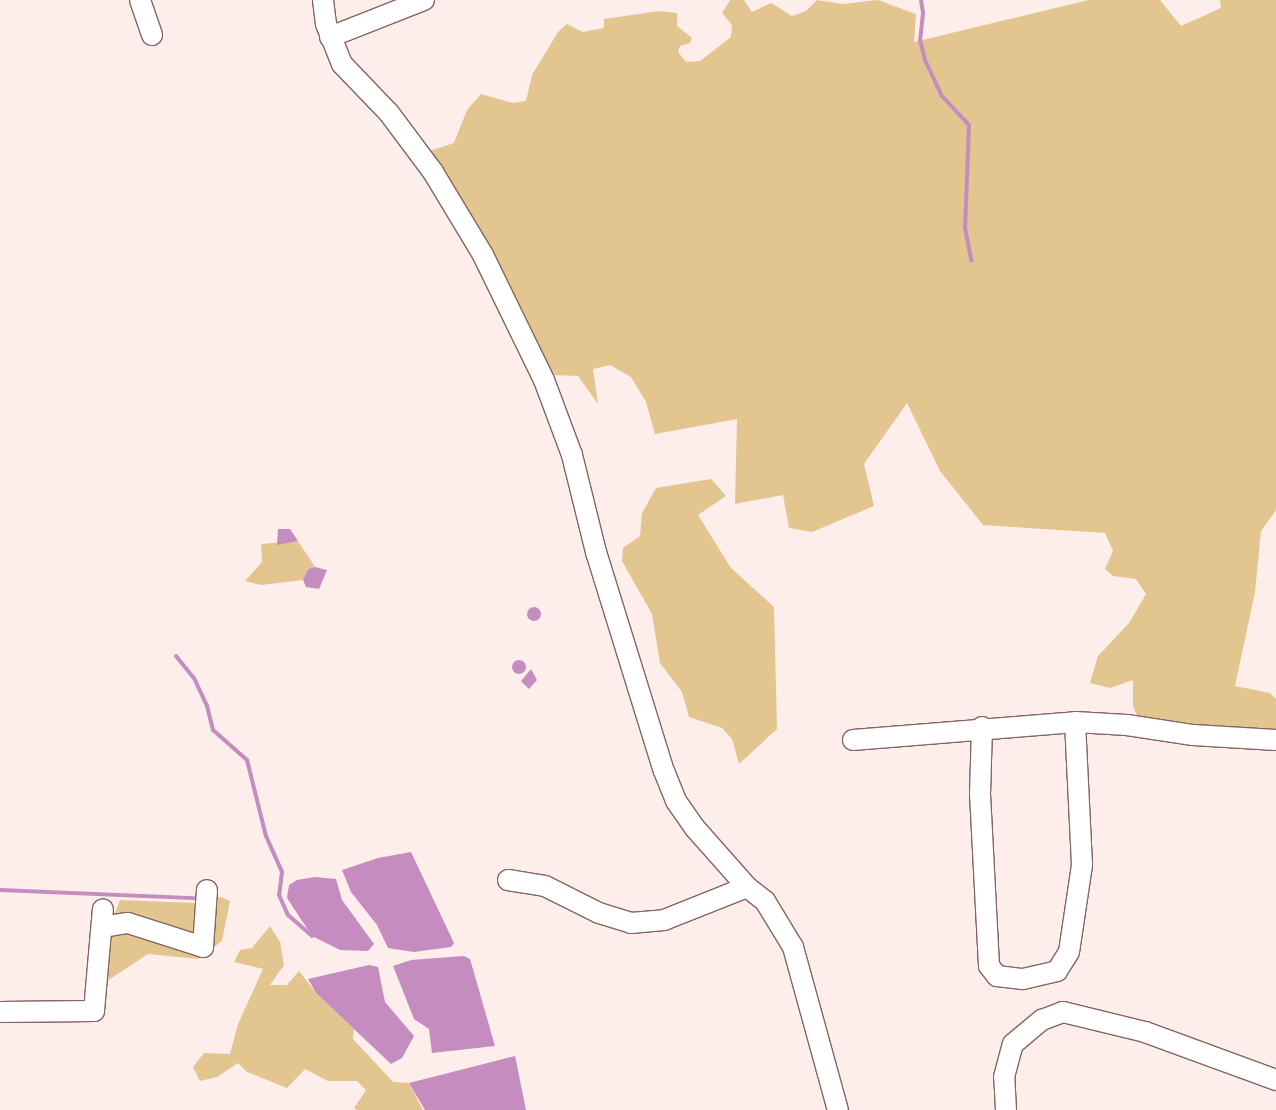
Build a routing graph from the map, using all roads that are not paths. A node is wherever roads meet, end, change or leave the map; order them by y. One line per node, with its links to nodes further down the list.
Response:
1 (140, 0): 4 (street)
2 (323, 0): 5 (street)
3 (424, 0): 5 (street)
4 (152, 35)
5 (330, 37): 11 (street)
6 (1075, 722): 7 (street); 7 (street); 9 (street)
7 (982, 728): 8 (street)
8 (853, 740)
9 (1276, 740)
10 (508, 880): 11 (street)
11 (747, 888): 15 (street)
12 (207, 890): 13 (street)
13 (0, 1012)
14 (1276, 1080): 16 (street)
15 (838, 1110)
16 (1006, 1110)

